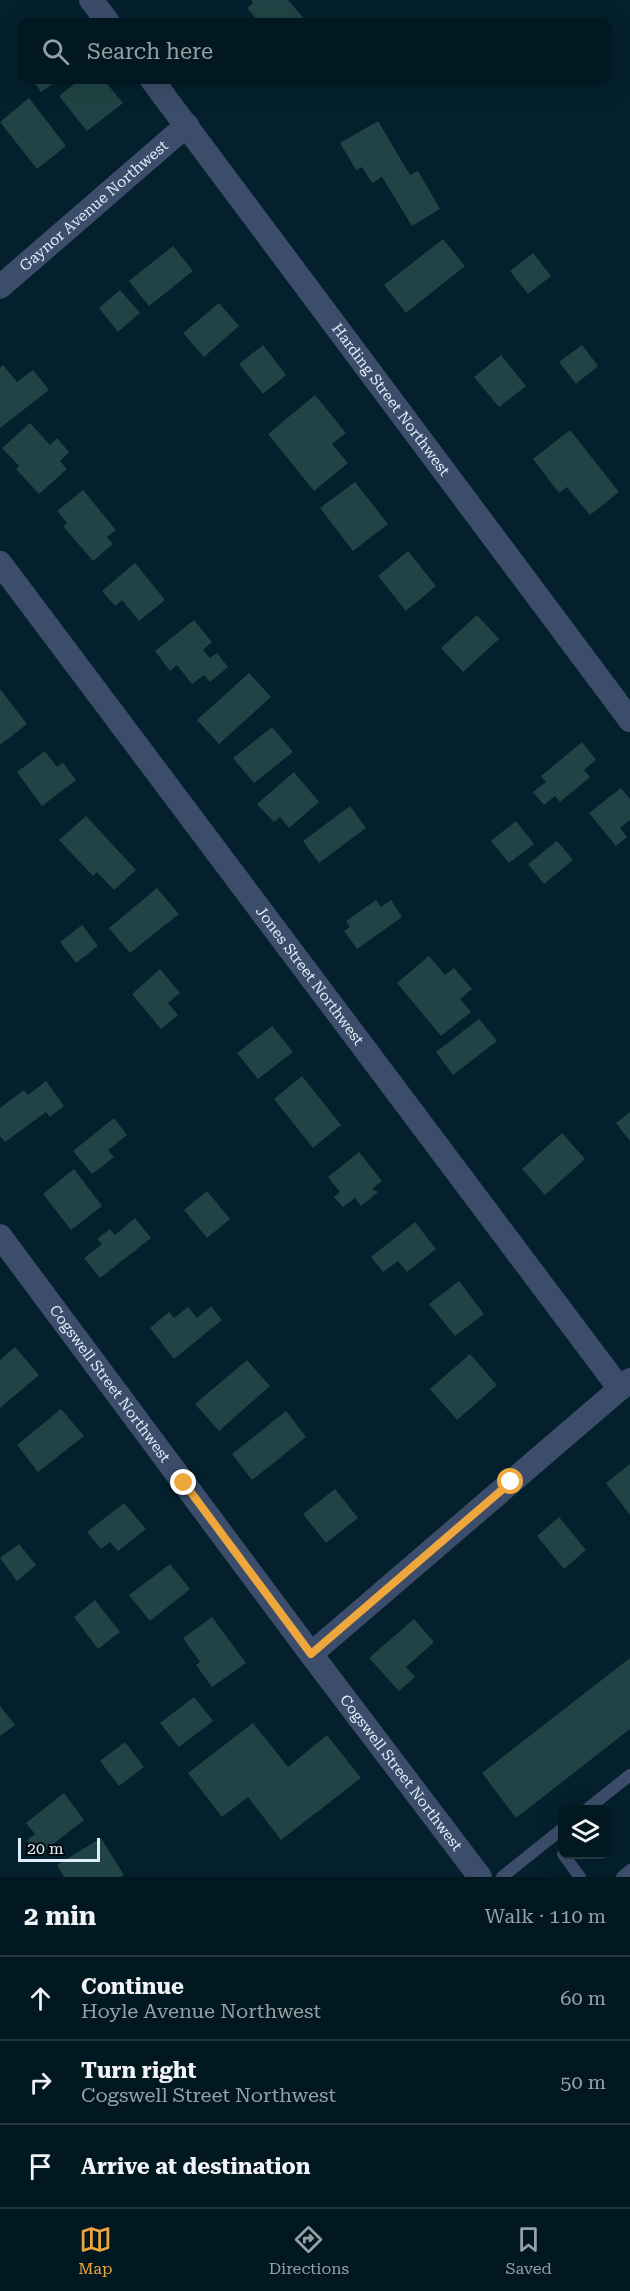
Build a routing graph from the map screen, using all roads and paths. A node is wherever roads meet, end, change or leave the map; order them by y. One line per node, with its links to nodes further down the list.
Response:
1 (91, 0): 2 (street)
2 (105, 18)
3 (155, 84): 4 (street, Harding Street Northwest)
4 (187, 125): 5 (street, Gaynor Avenue Northwest); 7 (street, Harding Street Northwest)
5 (0, 287)
6 (0, 563): 9 (street, Jones Street Northwest)
7 (630, 720)
8 (0, 1236): 10 (street, Cogswell Street Northwest)
9 (625, 1385): 10 (street)
10 (311, 1654): 18 (street, Cogswell Street Northwest)
11 (630, 1774): 12 (lane)
12 (591, 1805)
13 (558, 1832): 14 (lane)
14 (550, 1838): 15 (lane); 19 (lane)
15 (558, 1848)
16 (567, 1859): 20 (lane)
17 (630, 1870): 21 (lane)
18 (480, 1877)
19 (502, 1877)
20 (580, 1877)
21 (622, 1877)

